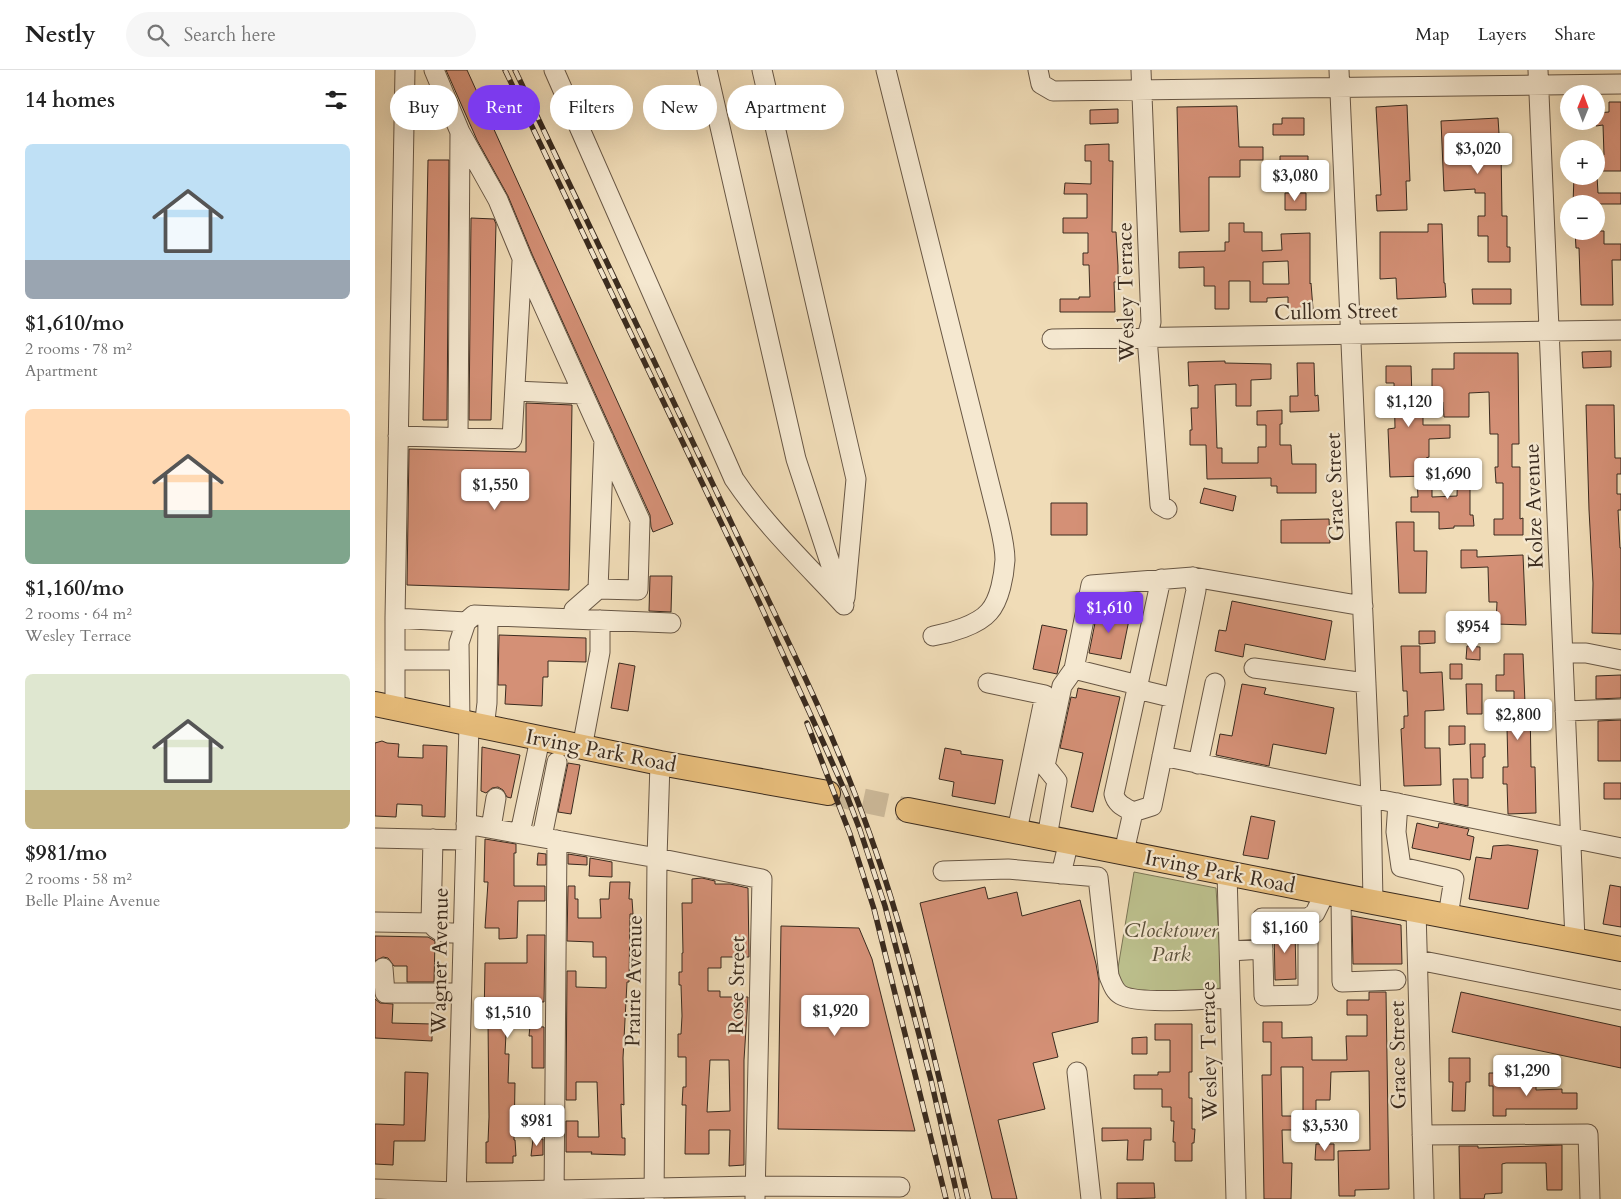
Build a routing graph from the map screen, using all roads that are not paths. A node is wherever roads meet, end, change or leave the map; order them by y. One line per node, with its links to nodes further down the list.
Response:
1 (405, 70): 24 (street)
2 (434, 70): 14 (street)
3 (554, 70): 15 (street)
4 (568, 70): 15 (street)
5 (707, 70): 31 (street)
6 (762, 70): 31 (street)
7 (886, 70): 39 (street)
8 (1141, 70): 13 (street, Wesley Terrace)
9 (1039, 77): 13 (street)
10 (1538, 77): 11 (street); 12 (street); 18 (street, Kolze Avenue)
11 (1339, 79): 13 (street); 19 (street, Grace Street)
12 (1621, 84)
13 (1142, 90): 20 (street, Wesley Terrace)
14 (460, 132): 16 (street); 25 (street)
15 (587, 148): 31 (street)
16 (522, 258): 22 (street); 23 (street)
17 (1621, 330): 18 (street, Cullom Street)
18 (1549, 331): 19 (street, Cullom Street); 40 (street, Kolze Avenue)
19 (1351, 334): 20 (street, Cullom Street); 32 (street, Grace Street)
20 (1147, 337): 21 (street, Cullom Street); 27 (street, Wesley Terrace)
21 (1052, 339)
22 (515, 391): 23 (street); 25 (street)
23 (583, 394): 26 (street)
24 (398, 436): 25 (street); 34 (street)
25 (458, 438)
26 (604, 439): 30 (street); 30 (street)
27 (1167, 510)
28 (1193, 576): 29 (street); 32 (street); 50 (street)
29 (1161, 579): 45 (street); 49 (street)
30 (598, 589): 35 (street)
31 (845, 605)
32 (1363, 606): 47 (street, Grace Street)
33 (488, 616): 35 (street); 37 (street); 54 (street)
34 (395, 618): 37 (street); 41 (street)
35 (574, 619): 36 (street)
36 (600, 620): 38 (street); 56 (street)
37 (466, 622): 42 (street)
38 (671, 623)
39 (933, 636)
40 (1563, 653): 43 (street); 53 (street, Kolze Avenue)
41 (395, 660): 42 (street); 51 (street)
42 (459, 660): 54 (street)
43 (1621, 660)
44 (1254, 668): 47 (street)
45 (1074, 669): 49 (street); 77 (street)
46 (1215, 683): 60 (street)
47 (1366, 683): 63 (street, Grace Street)
48 (988, 684): 68 (street)
49 (1137, 687): 50 (street); 66 (street)
50 (1174, 698): 57 (street)
51 (385, 706): 54 (main road, Irving Park Road)
52 (1621, 709): 53 (street)
53 (1565, 711): 75 (street, Kolze Avenue)
54 (471, 725): 55 (main road, Irving Park Road); 69 (street, Wagner Avenue)
55 (540, 739): 56 (main road, Irving Park Road); 72 (street)
56 (582, 748): 59 (main road, Irving Park Road)
57 (1162, 756): 60 (street); 66 (street)
58 (557, 762): 74 (street)
59 (660, 763): 61 (main road, Irving Park Road); 80 (street, Prairie Avenue)
60 (1198, 764): 63 (street)
61 (828, 793)
62 (496, 798): 67 (street)
63 (1371, 798): 64 (street); 70 (street, Grace Street)
64 (1398, 803): 71 (street); 75 (street)
65 (908, 810): 68 (main road, Irving Park Road)
66 (1133, 812): 79 (street)
67 (491, 828): 69 (street); 72 (street)
68 (1017, 831): 77 (main road, Irving Park Road)
69 (466, 832): 76 (street); 91 (street, Wagner Avenue)
70 (1371, 832): 71 (street); 85 (street, Grace Street)
71 (1396, 832): 87 (street)
72 (520, 833): 74 (street)
73 (375, 838): 76 (street)
74 (550, 838): 80 (street); 107 (street)
75 (1571, 838): 78 (street); 92 (street, Kolze Avenue)
76 (433, 839): 90 (street)
77 (1058, 839): 79 (main road, Irving Park Road); 83 (street)
78 (1621, 848)
79 (1124, 852): 82 (main road, Irving Park Road)
80 (657, 858): 106 (street, Rose Street); 108 (street, Prairie Avenue)
81 (943, 871): 83 (street)
82 (1227, 873): 84 (main road, Irving Park Road); 95 (street, Wesley Terrace)
83 (1061, 874): 100 (street)
84 (1333, 894): 85 (main road, Irving Park Road); 88 (street); 98 (street)
85 (1373, 902): 86 (main road, Irving Park Road)
86 (1416, 910): 87 (main road, Irving Park Road); 96 (street, Grace Street)
87 (1448, 916): 92 (main road, Irving Park Road)
88 (1308, 918): 94 (street); 94 (street)
89 (375, 922): 90 (street)
90 (431, 923): 91 (street)
91 (463, 933): 99 (street, Wagner Avenue)
92 (1575, 940): 93 (main road, Irving Park Road)
93 (1621, 949)
94 (1263, 950): 95 (street)
95 (1230, 951): 100 (street, Wesley Terrace)
96 (1417, 960): 101 (street); 103 (street, Grace Street)
97 (383, 968): 99 (street)
98 (1397, 980)
99 (461, 993): 109 (street, Wagner Avenue)
100 (1230, 998): 111 (street, Wesley Terrace)
101 (1621, 1000)
102 (1077, 1072): 110 (street)
103 (1422, 1135): 112 (street, Grace Street); 113 (street)
104 (900, 1187): 106 (street)
105 (375, 1189): 109 (street)
106 (755, 1193): 108 (street)
107 (554, 1194): 108 (street); 109 (street)
108 (654, 1194)
109 (456, 1195)
110 (1091, 1199)
111 (1236, 1199)
112 (1424, 1199)
113 (1590, 1199)

